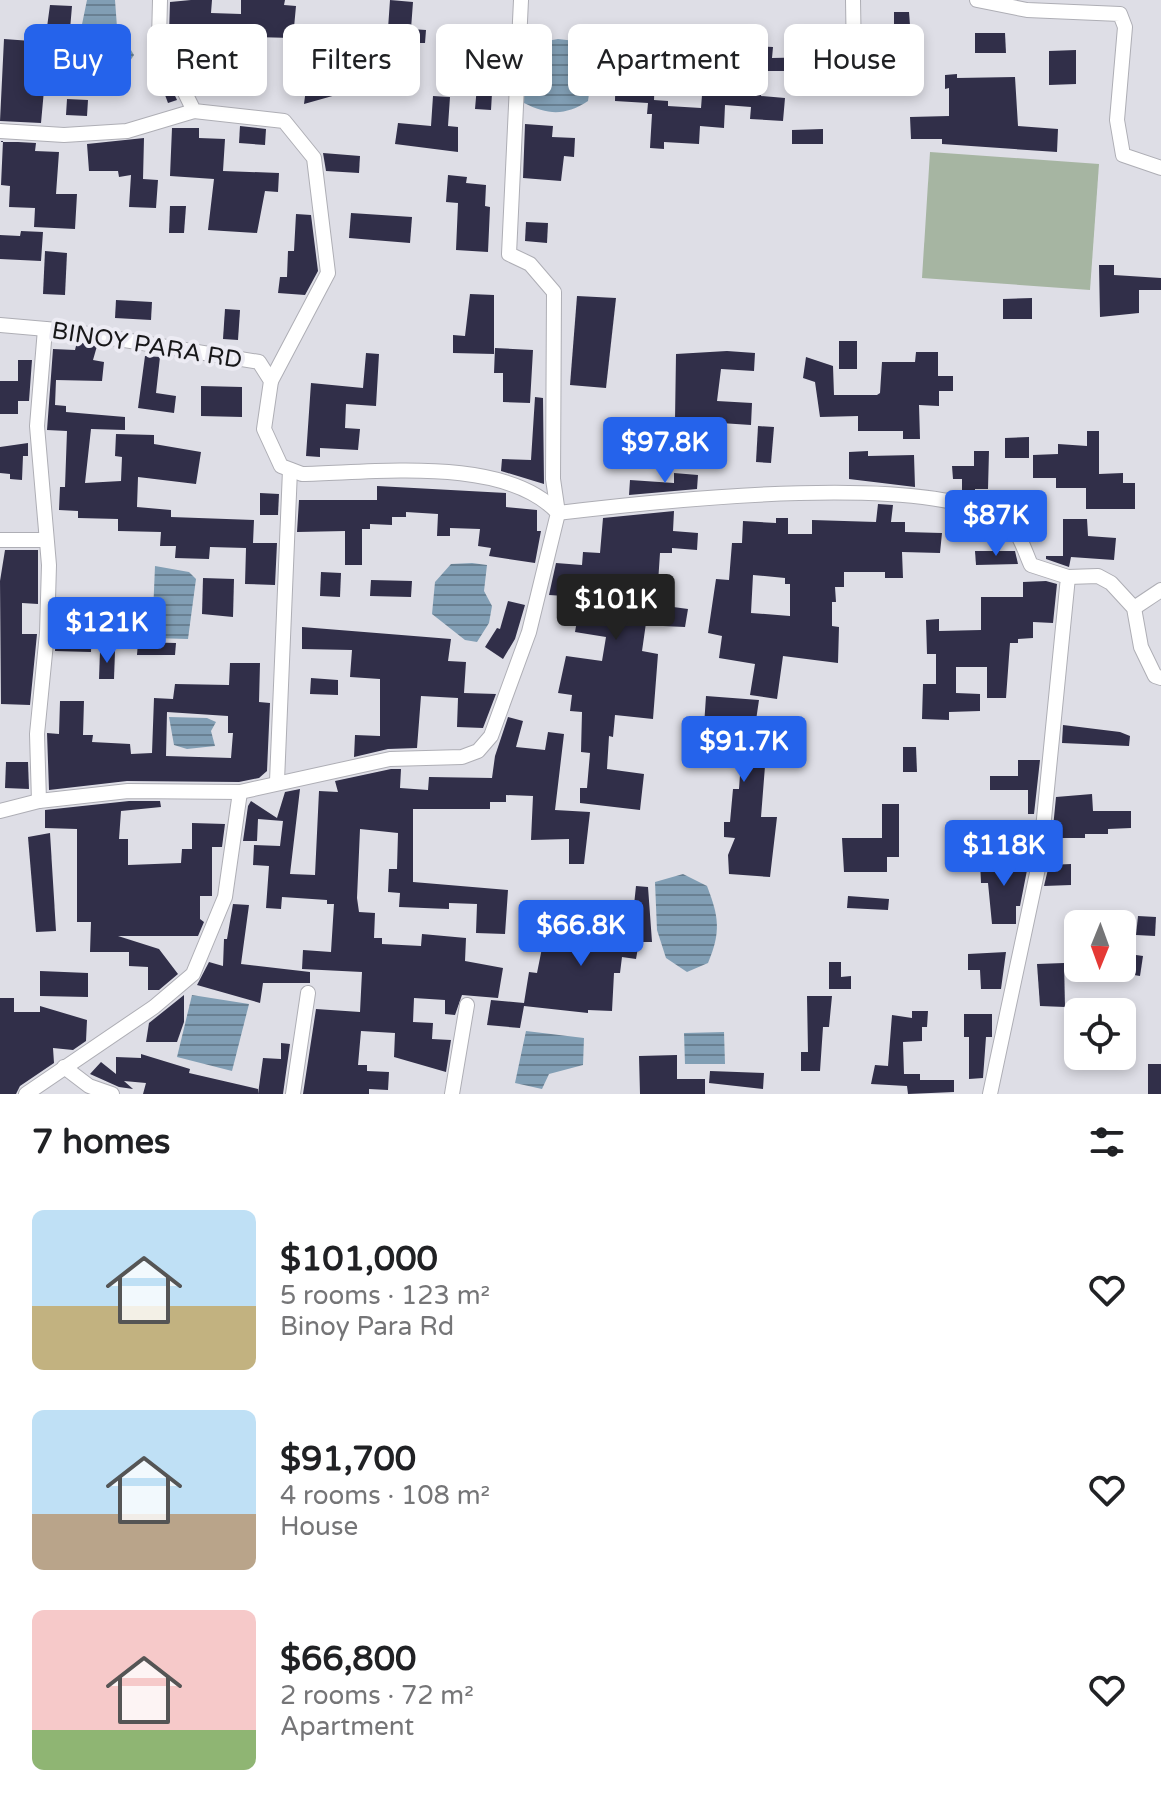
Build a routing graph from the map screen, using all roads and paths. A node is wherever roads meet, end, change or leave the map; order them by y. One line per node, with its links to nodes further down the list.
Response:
1 (160, 0): 6 (street)
2 (521, 0): 13 (street)
3 (853, 0): 5 (street)
4 (977, 0): 8 (street)
5 (853, 24)
6 (194, 111): 7 (street); 11 (street)
7 (0, 131)
8 (1161, 168)
9 (0, 325): 10 (street, BINOY PARA RD)
10 (45, 329): 11 (street, BINOY PARA RD); 15 (street)
11 (271, 381): 12 (street, BINOY PARA RD)
12 (290, 470): 13 (street); 20 (street)
13 (558, 513): 16 (street); 20 (street)
14 (0, 540): 15 (street)
15 (46, 540): 22 (street)
16 (1068, 577): 18 (street); 31 (street)
17 (1161, 590): 18 (street)
18 (1134, 608): 19 (street)
19 (1161, 678)
20 (277, 781): 21 (street)
21 (240, 792): 22 (street); 26 (street)
22 (39, 801): 23 (street)
23 (0, 811)
24 (308, 993): 29 (street)
25 (467, 1005): 30 (street)
26 (64, 1067): 27 (street); 28 (street)
27 (26, 1094)
28 (112, 1094)
29 (293, 1094)
30 (452, 1094)
31 (990, 1094)

